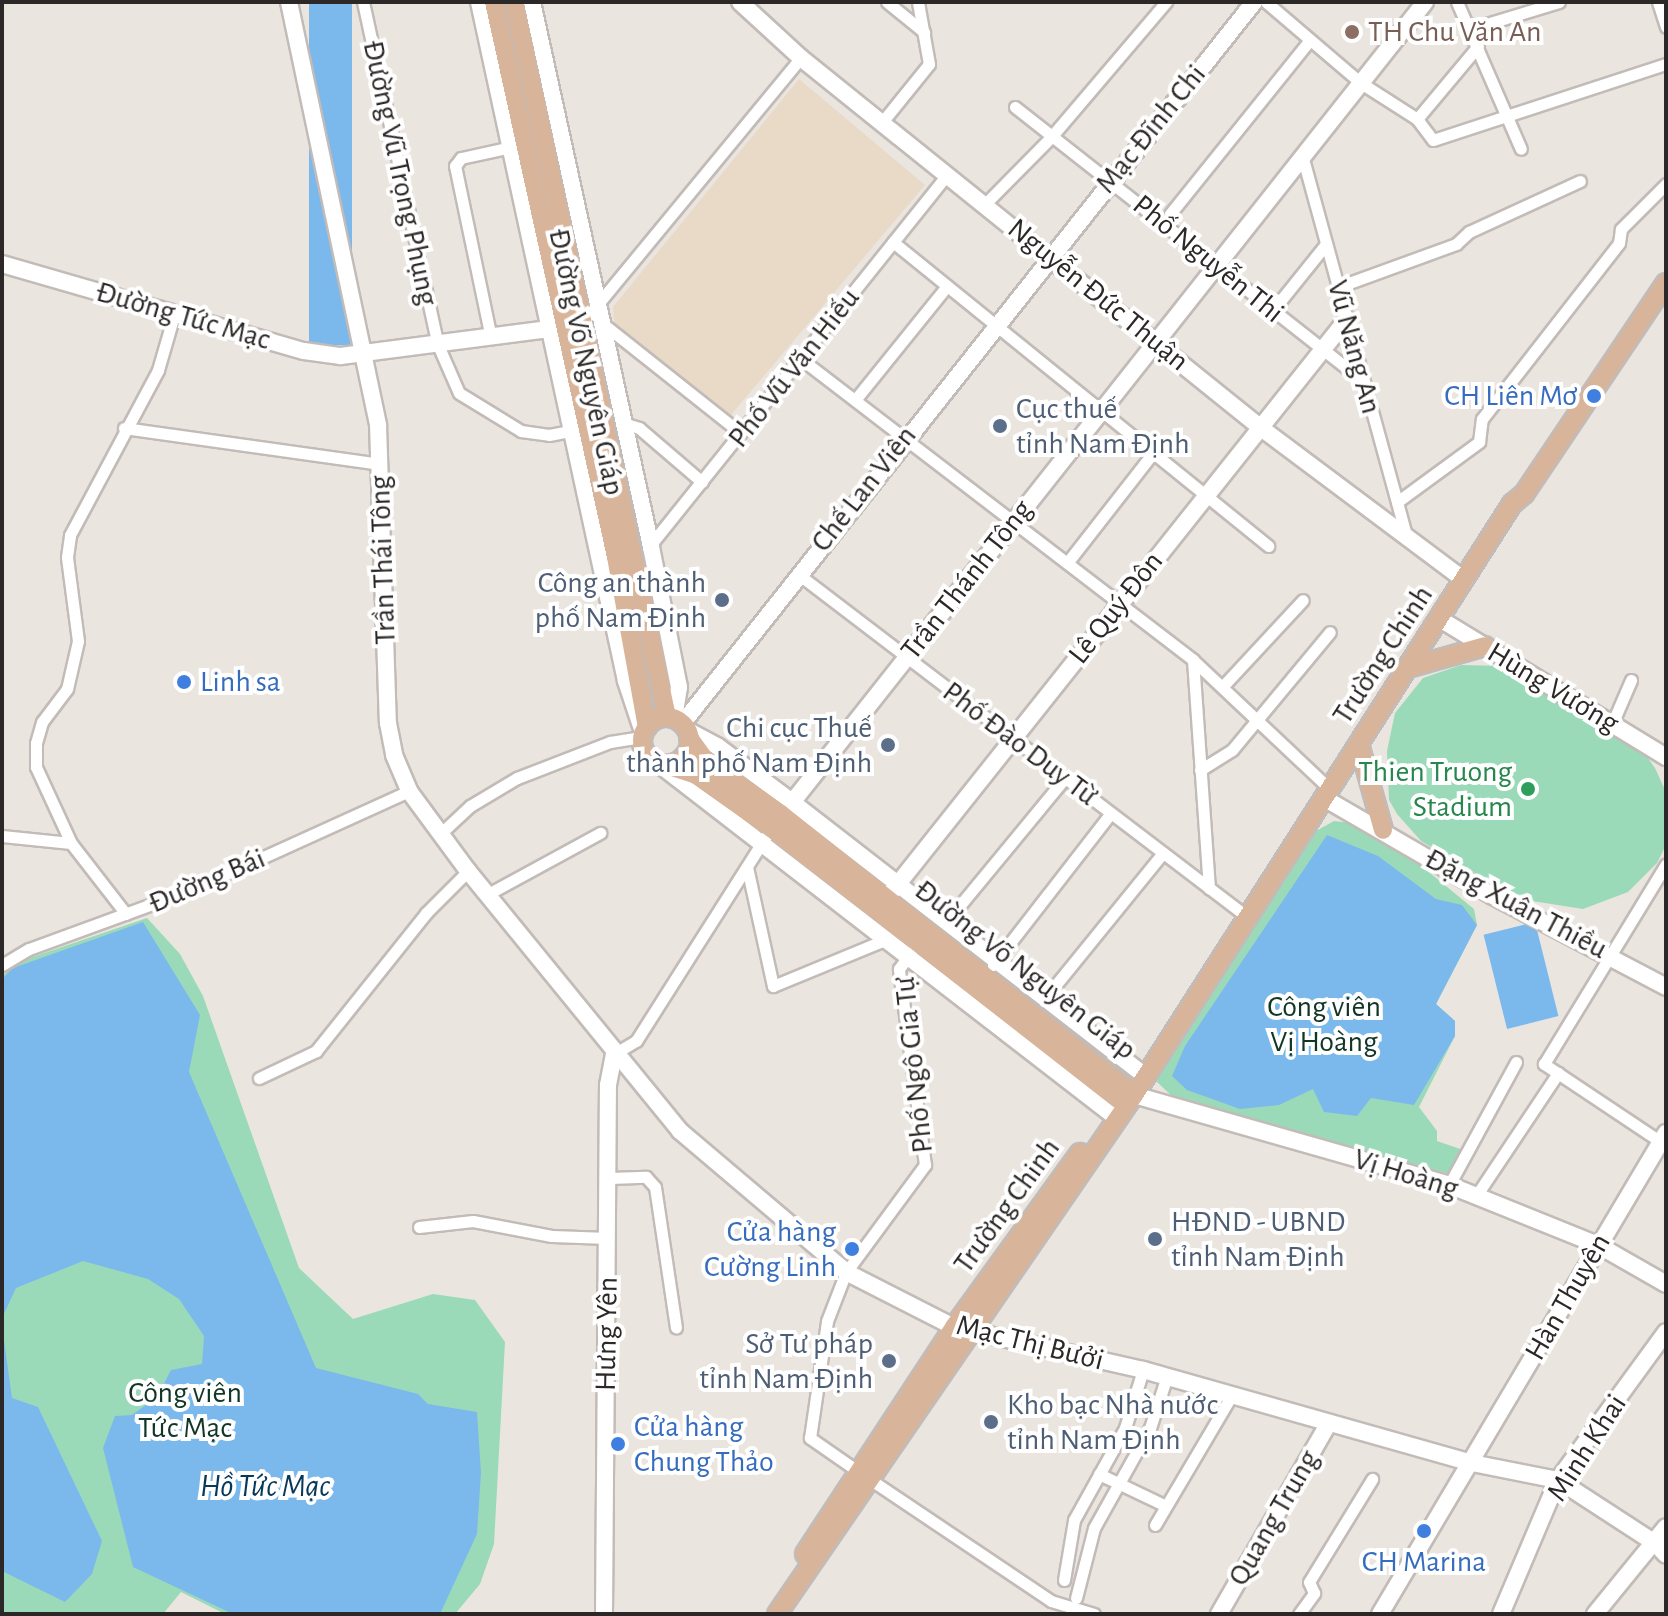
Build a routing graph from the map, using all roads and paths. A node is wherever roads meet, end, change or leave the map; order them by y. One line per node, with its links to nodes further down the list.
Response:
1 (289, 2): 59 (street, Trần Thái Tông)
2 (363, 2): 57 (street, Đường Vũ Trọng Phụng)
3 (479, 2): 31 (street, Đường Võ Nguyên Giáp)
4 (494, 2): 53 (main road, Đường Võ Nguyên Giáp)
5 (514, 2): 29 (main road, Đường Võ Nguyên Giáp)
6 (532, 2): 29 (street, Đường Võ Nguyên Giáp)
7 (740, 2): 22 (street, Nguyễn Đức Thuận)
8 (887, 2): 19 (street)
9 (918, 2): 19 (street)
10 (1166, 2): 30 (street)
11 (1254, 2): 35 (street, Mạc Đĩnh Chi)
12 (1266, 2): 20 (street)
13 (1425, 2): 24 (street, Trần Thánh Tông)
14 (1457, 2): 18 (street)
15 (1556, 2): 18 (street)
16 (1658, 2): 17 (street)
17 (1666, 27)
18 (1470, 29): 21 (street)
19 (924, 32): 28 (street)
20 (1310, 40): 24 (street); 39 (street)
21 (1478, 46): 26 (street); 27 (street)
22 (801, 58): 28 (street, Nguyễn Đức Thuận); 49 (street)
23 (1666, 64): 26 (street)
24 (1361, 83): 27 (street); 33 (street, Trần Thánh Tông)
25 (1015, 107): 30 (street, Phố Nguyễn Thi)
26 (1509, 114): 27 (street); 32 (street)
27 (1417, 119)
28 (883, 121): 34 (street, Nguyễn Đức Thuận)
29 (551, 133): 49 (street, Đường Võ Nguyên Giáp); 53 (main road, Đường Võ Nguyên Giáp)
30 (1052, 136): 35 (street, Phố Nguyễn Thi); 38 (street)
31 (511, 147): 53 (street, Đường Võ Nguyên Giáp); 55 (street)
32 (1521, 149)
33 (1302, 154): 41 (street, Vũ Năng An); 44 (street, Trần Thánh Tông)
34 (948, 174): 38 (street, Nguyễn Đức Thuận); 40 (street, Phố Vũ Văn Hiếu)
35 (1108, 180): 42 (street, Mạc Đĩnh Chi); 44 (street, Phố Nguyễn Thi)
36 (1580, 181): 48 (street)
37 (1666, 184): 74 (street)
38 (986, 203): 42 (street, Nguyễn Đức Thuận)
39 (1170, 214)
40 (893, 242): 47 (street); 60 (street, Phố Vũ Văn Hiếu)
41 (1326, 244): 48 (street, Vũ Năng An); 50 (street)
42 (1050, 258): 54 (street, Chế Lan Viên); 56 (street, Nguyễn Đức Thuận)
43 (2, 264): 51 (street, Đường Tức Mạc)
44 (1217, 264): 50 (street, Phố Nguyễn Thi); 56 (street, Trần Thánh Tông)
45 (1666, 267): 75 (main road, Trường Chinh)
46 (1666, 283): 75 (main road, Trường Chinh)
47 (947, 286): 54 (street); 62 (street)
48 (1338, 287): 52 (street, Vũ Năng An)
49 (597, 305): 53 (street, Đường Võ Nguyên Giáp)
50 (1273, 310): 58 (street, Phố Nguyễn Thi)
51 (174, 315): 59 (street, Đường Tức Mạc); 65 (street)
52 (1347, 319): 58 (street, Lê Quý Đôn); 61 (street, Vũ Năng An)
53 (575, 325): 55 (street, Đường Tức Mạc); 64 (street, Đường Võ Nguyên Giáp); 67 (main road, Đường Võ Nguyên Giáp); 68 (street); 79 (main road, Đường Võ Nguyên Giáp)
54 (995, 325): 63 (street); 69 (street, Chế Lan Viên)
55 (491, 338): 57 (street, Đường Tức Mạc)
56 (1154, 341): 63 (street, Trần Thánh Tông); 66 (street, Nguyễn Đức Thuận)
57 (438, 345): 59 (street, Đường Tức Mạc); 67 (street, Đường Vũ Trọng Phụng)
58 (1321, 350): 61 (street, Phố Nguyễn Thi); 66 (street, Lê Quý Đôn)
59 (366, 355): 71 (street, Trần Thái Tông)
60 (801, 359): 62 (street); 68 (street, Phố Vũ Văn Hiếu)
61 (1364, 382): 74 (street, Vũ Năng An)
62 (855, 400): 69 (street)
63 (1100, 411): 70 (street); 76 (street, Trần Thánh Tông)
64 (623, 423): 72 (street); 79 (street, Đường Võ Nguyên Giáp)
65 (124, 428): 71 (street); 112 (street)
66 (1261, 428): 73 (street, Lê Quý Đôn); 77 (street, Nguyễn Đức Thuận)
67 (580, 429): 79 (main road, Đường Võ Nguyên Giáp)
68 (741, 433): 72 (street, Phố Vũ Văn Hiếu)
69 (904, 438): 76 (street); 81 (street, Chế Lan Viên)
70 (1153, 453): 73 (street); 80 (street)
71 (380, 464): 103 (street, Trần Thái Tông)
72 (702, 482): 79 (street, Phố Vũ Văn Hiếu)
73 (1205, 496): 78 (street); 84 (street, Lê Quý Đôn)
74 (1397, 502): 77 (street, Vũ Năng An)
75 (1512, 504): 82 (main road, Trường Chinh)
76 (1013, 522): 80 (street); 88 (street, Trần Thánh Tông)
77 (1407, 540): 82 (street, Nguyễn Đức Thuận)
78 (1268, 546)
79 (625, 554): 95 (main road, Đường Võ Nguyên Giáp); 96 (main road, Đường Võ Nguyên Giáp)
80 (1067, 563): 84 (street)
81 (798, 574): 88 (street, Phố Đào Duy Từ); 95 (street, Chế Lan Viên)
82 (1464, 580): 85 (main road, Trường Chinh)
83 (1303, 600): 92 (street)
84 (1119, 603): 89 (street); 97 (street, Lê Quý Đôn)
85 (1440, 619): 87 (street, Hùng Vương); 90 (main road, Trường Chinh)
86 (1330, 632): 93 (street)
87 (1485, 646): 90 (main road); 94 (street, Hùng Vương)
88 (906, 657): 97 (street, Phố Đào Duy Từ); 106 (street, Trần Thánh Tông)
89 (1193, 660): 92 (street); 101 (street)
90 (1408, 668): 98 (main road, Trường Chinh)
91 (1631, 680): 94 (street)
92 (1223, 686): 93 (street)
93 (1258, 723): 101 (street); 104 (street)
94 (1612, 724): 99 (street, Hùng Vương)
95 (680, 726): 96 (main road); 100 (main road); 106 (main road, Đường Võ Nguyên Giáp)
96 (644, 732): 100 (main road); 109 (street)
97 (1013, 738): 102 (street, Phố Đào Duy Từ); 117 (street, Lê Quý Đôn)
98 (1359, 744): 104 (main road, Trường Chinh); 107 (main road)
99 (1666, 757)
100 (662, 764): 106 (main road, Đường Võ Nguyên Giáp)
101 (1200, 770): 118 (street)
102 (1065, 778): 105 (street, Phố Đào Duy Từ); 123 (street)
103 (409, 791): 109 (street, Trần Thái Tông); 122 (street, Đường Bái)
104 (1327, 794): 107 (street, Đặng Xuân Thiều); 110 (main road, Trường Chinh)
105 (1111, 813): 113 (street, Phố Đào Duy Từ); 127 (street)
106 (776, 822): 115 (street, Trần Thánh Tông); 117 (street, Đường Võ Nguyên Giáp); 120 (main road, Đường Võ Nguyên Giáp); 124 (street, Đường Võ Nguyên Giáp); 125 (main road, Đường Võ Nguyên Giáp)
107 (1383, 830): 126 (street, Đặng Xuân Thiều)
108 (600, 833): 119 (street)
109 (440, 834): 116 (street, Trần Thái Tông)
110 (1299, 835): 121 (main road, Trường Chinh); 136 (main road, Trường Chinh)
111 (2, 836): 112 (street)
112 (71, 843): 122 (street)
113 (1163, 853): 118 (street, Phố Đào Duy Từ); 131 (street)
114 (1666, 864): 126 (street)
115 (747, 867): 124 (street); 132 (street, Trần Thánh Tông)
116 (468, 871): 119 (street, Trần Thái Tông); 135 (street)
117 (898, 884): 120 (street, Lê Quý Đôn); 123 (street, Đường Võ Nguyên Giáp)
118 (1209, 888): 121 (street, Phố Đào Duy Từ)
119 (488, 894): 132 (street, Trần Thái Tông)
120 (886, 899): 129 (main road, Đường Võ Nguyên Giáp)
121 (1242, 913): 136 (main road, Trường Chinh)
122 (126, 914): 128 (street, Đường Bái)
123 (947, 921): 127 (street, Đường Võ Nguyên Giáp)
124 (887, 939): 125 (street, Đường Võ Nguyên Giáp)
125 (913, 948): 136 (main road, Đường Võ Nguyên Giáp); 144 (street, Phố Ngô Gia Tự)
126 (1611, 954): 130 (street, Đặng Xuân Thiều); 134 (street)
127 (997, 960): 129 (street); 131 (street, Đường Võ Nguyên Giáp)
128 (2, 965)
129 (985, 975): 136 (main road, Đường Võ Nguyên Giáp)
130 (1666, 987)
131 (1045, 998): 136 (street, Đường Võ Nguyên Giáp)
132 (614, 1054): 138 (street, Hưng Yên); 144 (street, Mạc Thị Bưởi)
133 (1516, 1062): 139 (street)
134 (1558, 1073): 137 (street); 140 (street)
135 (259, 1078)
136 (1127, 1094): 139 (street, Vị Hoàng); 147 (main road, Trường Chinh); 148 (main road, Trường Chinh)
137 (1663, 1138): 143 (street, Hàn Thuyên)
138 (609, 1178): 142 (street, Hưng Yên); 146 (street)
139 (1449, 1185): 140 (street, Vị Hoàng)
140 (1476, 1196): 143 (street, Vị Hoàng)
141 (419, 1227): 142 (street)
142 (608, 1238): 166 (street, Hưng Yên)
143 (1598, 1245): 145 (street, Vị Hoàng); 154 (street, Hàn Thuyên)
144 (846, 1272): 147 (street, Mạc Thị Bưởi); 156 (street, Phố Ngô Gia Tự)
145 (1666, 1284)
146 (676, 1327)
147 (954, 1327): 148 (street, Mạc Thị Bưởi); 156 (main road, Trường Chinh)
148 (974, 1331): 150 (street, Mạc Thị Bưởi); 156 (main road, Trường Chinh)
149 (1666, 1332): 158 (street, Minh Khai)
150 (1143, 1370): 151 (street, Mạc Thị Bưởi); 155 (street)
151 (1167, 1376): 152 (street, Mạc Thị Bưởi); 159 (street)
152 (1232, 1395): 153 (street, Mạc Thị Bưởi); 160 (street)
153 (1329, 1423): 154 (street, Mạc Thị Bưởi); 170 (street, Quang Trung)
154 (1472, 1463): 158 (street, Mạc Thị Bưởi); 172 (street, Hàn Thuyên)
155 (1099, 1474): 159 (street); 164 (street)
156 (865, 1476): 167 (main road, Trường Chinh); 168 (main road, Trường Chinh); 169 (street)
157 (1372, 1479): 171 (street)
158 (1558, 1480): 163 (street, Mạc Thị Bưởi); 173 (street, Minh Khai)
159 (1120, 1483): 160 (street); 165 (street)
160 (1166, 1506): 161 (street)
161 (1155, 1525)
162 (1666, 1527): 163 (street)
163 (1662, 1544): 174 (street)
164 (1064, 1580)
165 (1076, 1598)
166 (604, 1614)
167 (765, 1614)
168 (777, 1614)
169 (1094, 1614)
170 (1219, 1614)
171 (1299, 1614)
172 (1380, 1614)
173 (1501, 1614)
174 (1595, 1614)

